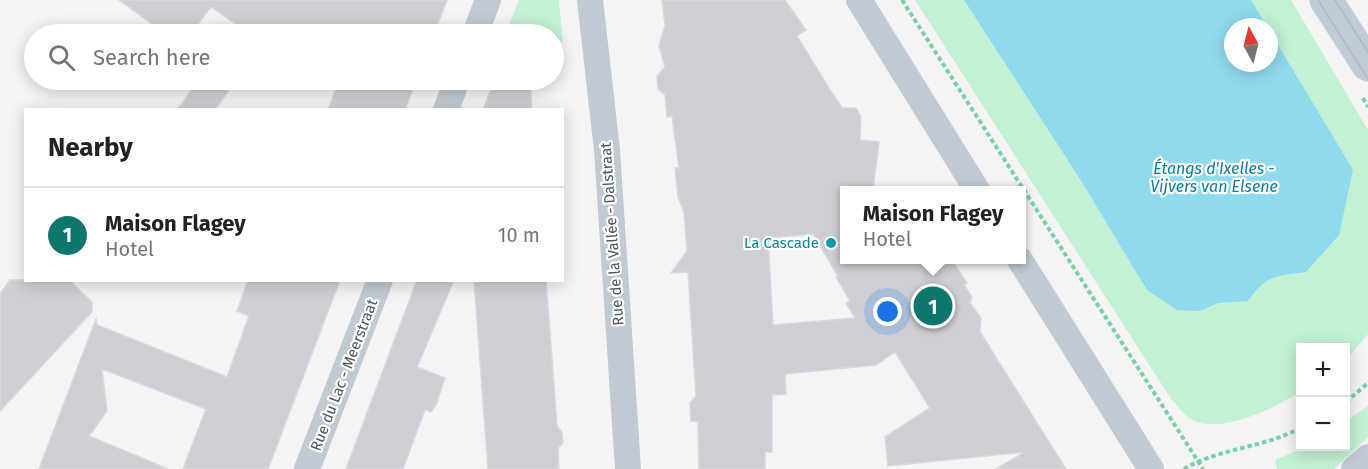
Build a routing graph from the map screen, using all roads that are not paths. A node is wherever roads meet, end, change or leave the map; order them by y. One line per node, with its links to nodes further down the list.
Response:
1 (488, 0): 5 (street)
2 (590, 0): 14 (street, Rue de la Vallée - Dalstraat)
3 (859, 0): 9 (street)
4 (1326, 0): 6 (main road)
5 (479, 24)
6 (1368, 65)
7 (453, 90): 8 (street)
8 (447, 108)
9 (975, 186)
10 (1023, 264): 15 (street)
11 (379, 282): 13 (street, Rue du Lac - Meerstraat)
12 (1368, 457): 16 (street)
13 (308, 469)
14 (628, 469)
15 (1151, 469)
16 (1354, 469)

